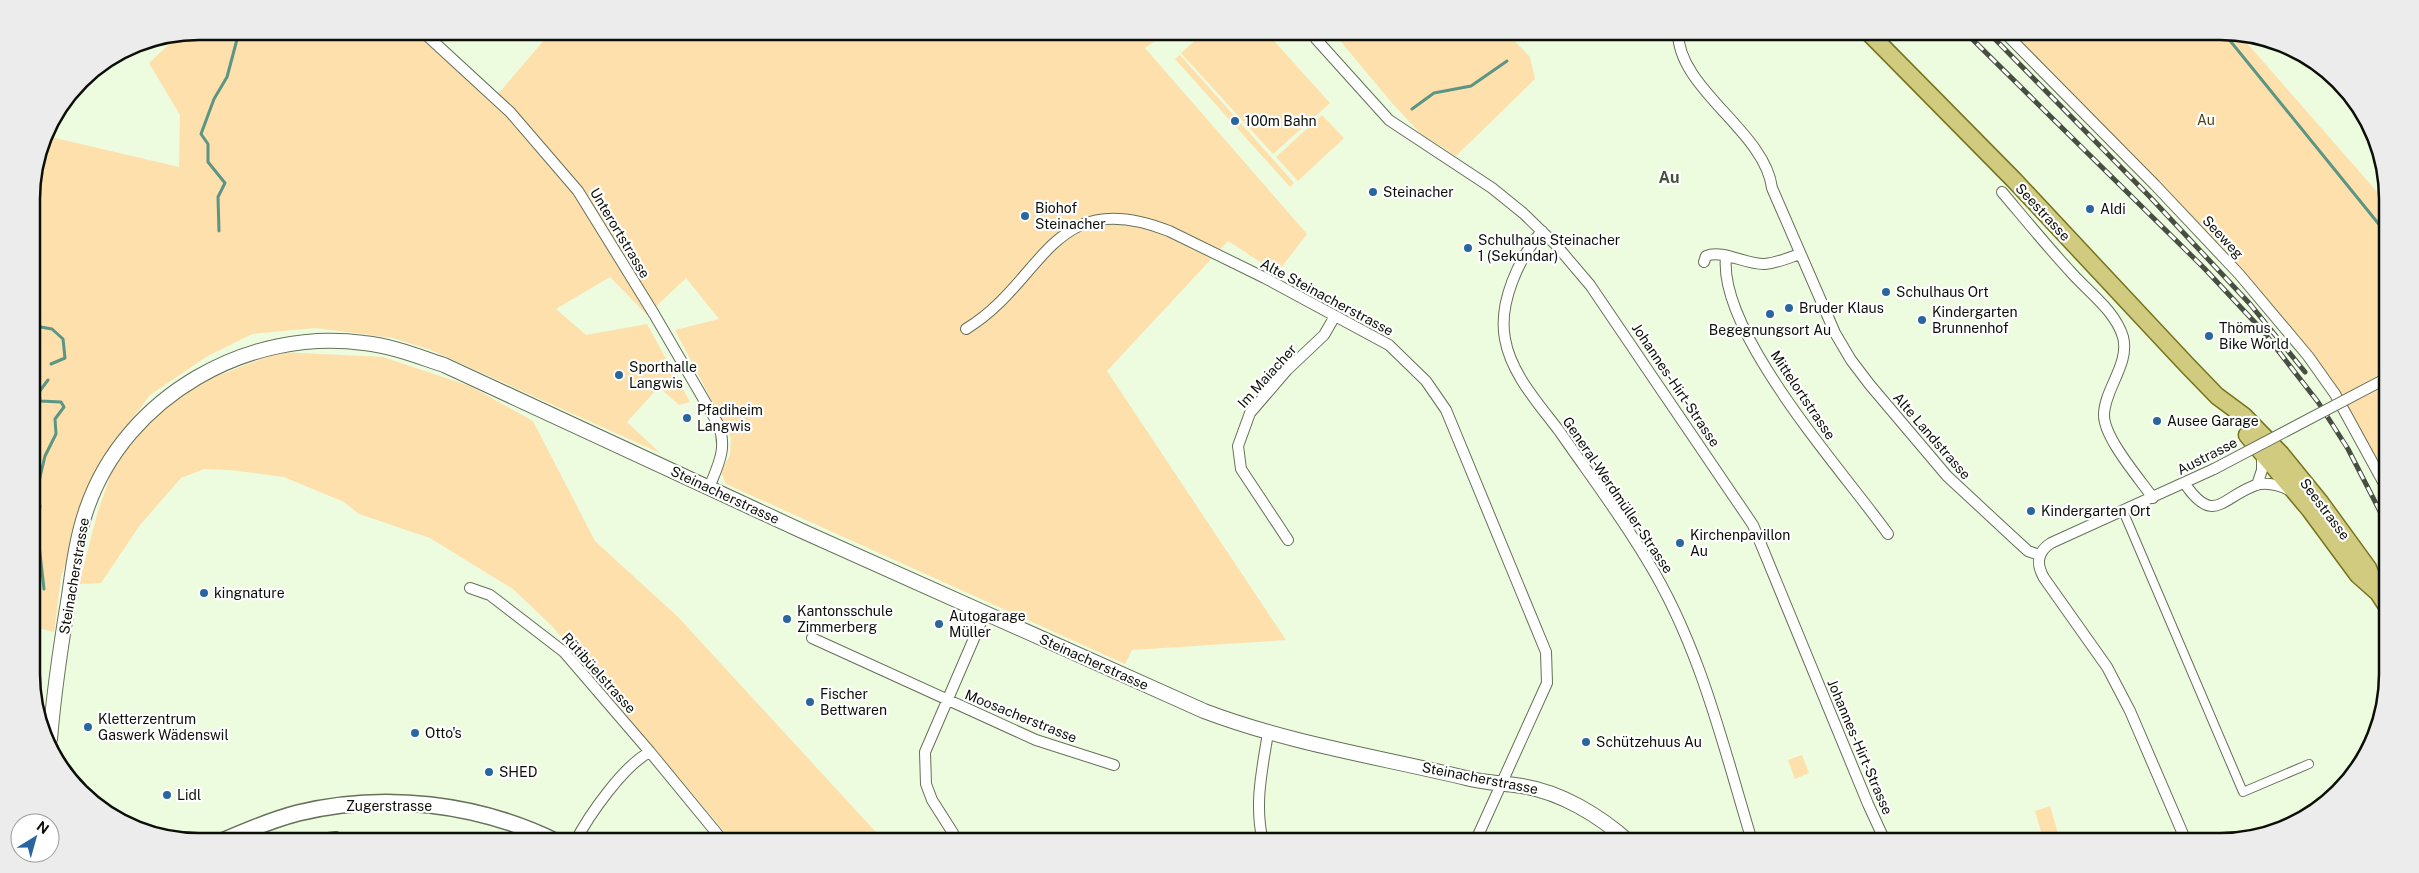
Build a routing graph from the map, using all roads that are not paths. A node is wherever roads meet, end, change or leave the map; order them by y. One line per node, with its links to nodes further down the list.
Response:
1 (432, 40): 19 (street, Unterortstrasse)
2 (1318, 40): 7 (street, Johannes-Hirt-Strasse)
3 (1680, 40): 8 (street, Alte Landstrasse)
4 (1876, 40): 14 (main road, Seestrasse)
5 (2012, 40): 16 (street, Seeweg)
6 (2002, 192): 21 (street)
7 (1542, 231): 46 (street, General-Werdmüller-Strasse); 47 (street, Johannes-Hirt-Strasse)
8 (1800, 254): 9 (street); 25 (street, Alte Landstrasse)
9 (1726, 257): 10 (street); 23 (street, Mittelortstrasse)
10 (1704, 262)
11 (1335, 316): 12 (street, Alte Steinacherstrasse); 24 (street, Im Maiacher); 37 (street, Alte Steinacherstrasse)
12 (966, 329)
13 (2379, 382): 17 (street, Austrasse, bridge)
14 (2217, 396): 15 (main road, Seestrasse); 27 (main road, Seestrasse)
15 (2262, 451): 18 (street); 20 (main road, Seestrasse)
16 (2379, 474)
17 (2185, 484): 18 (street); 21 (street, Austrasse)
18 (2258, 485): 20 (street)
19 (709, 488): 29 (street, Steinacherstrasse); 32 (street, Steinacherstrasse)
20 (2296, 493): 27 (main road, Seestrasse)
21 (2153, 498): 22 (street, Austrasse)
22 (2123, 511): 25 (street, Austrasse); 35 (street)
23 (1888, 534)
24 (1288, 540)
25 (2039, 555): 48 (street)
26 (470, 588): 34 (street, Rütibüelstrasse)
27 (2376, 591): 28 (main road, Seestrasse)
28 (2379, 595)
29 (986, 613): 31 (street, Moosacherstrasse); 33 (street, Steinacherstrasse)
30 (812, 638): 31 (street, Moosacherstrasse)
31 (947, 700): 36 (street, Moosacherstrasse); 42 (street, Moosacherstrasse)
32 (51, 732)
33 (1268, 733): 37 (street, Steinacherstrasse); 43 (street)
34 (650, 752): 40 (street); 41 (street, Rütibüelstrasse)
35 (2309, 764)
36 (1114, 765)
37 (1501, 784): 44 (street, Alte Steinacherstrasse); 45 (street, Steinacherstrasse)
38 (242, 833): 39 (main road, Zugerstrasse)
39 (538, 833)
40 (580, 833)
41 (717, 833)
42 (952, 833)
43 (1261, 833)
44 (1479, 833)
45 (1617, 833)
46 (1749, 833)
47 (1881, 833)
48 (2183, 833)

